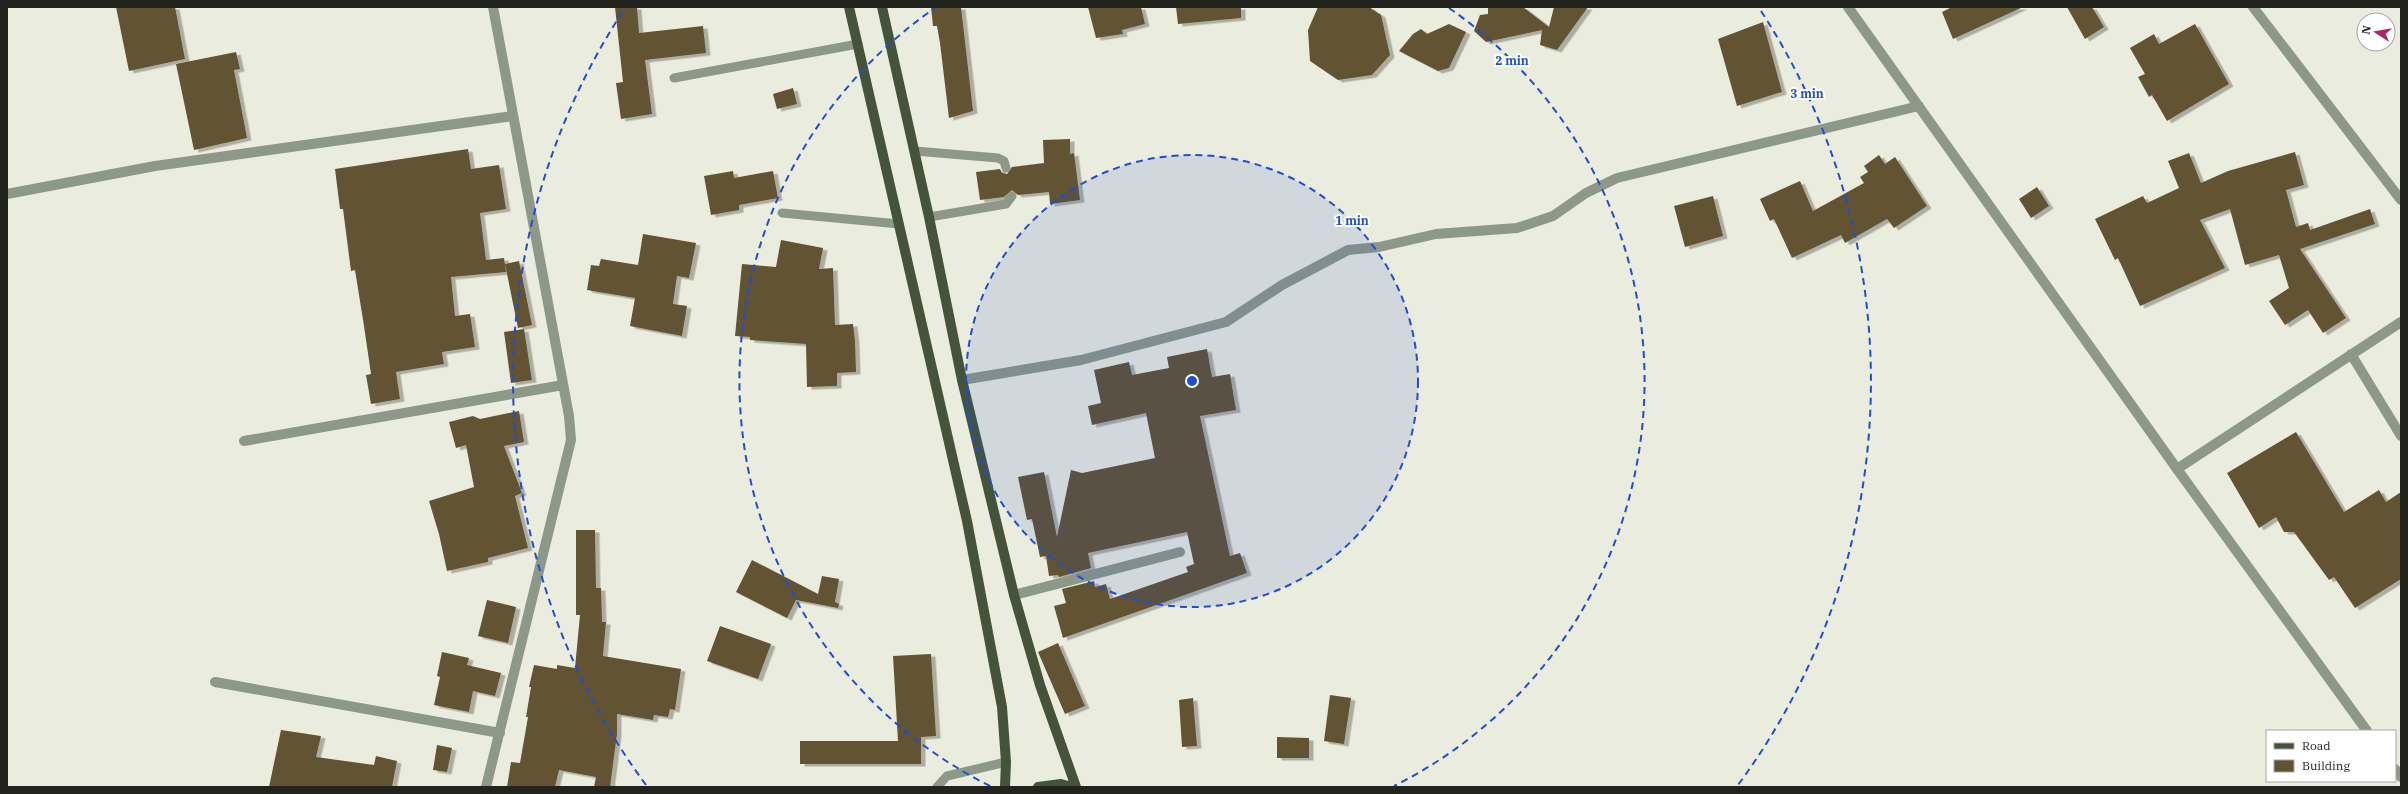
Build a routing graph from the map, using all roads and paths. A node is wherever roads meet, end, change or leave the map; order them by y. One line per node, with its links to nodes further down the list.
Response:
1 (493, 7): 9 (street)
2 (849, 7): 6 (main road)
3 (882, 7): 10 (main road)
4 (1848, 7): 8 (street)
5 (2253, 7): 14 (street)
6 (858, 44): 7 (lane); 17 (main road)
7 (674, 78)
8 (1919, 106): 20 (street); 24 (street)
9 (513, 116): 12 (street); 21 (street)
10 (915, 151): 11 (lane); 16 (main road)
11 (1006, 168)
12 (7, 194)
13 (1012, 196): 16 (lane)
14 (2401, 200)
15 (782, 213): 17 (lane)
16 (929, 217): 20 (main road)
17 (899, 224): 30 (main road)
18 (2401, 322): 19 (street)
19 (2351, 354): 22 (street); 24 (street)
20 (962, 380): 26 (main road)
21 (563, 385): 23 (street); 29 (street)
22 (2401, 436)
23 (244, 441)
24 (2177, 469): 28 (street)
25 (1180, 552): 26 (street)
26 (1014, 595): 36 (main road)
27 (215, 682): 29 (street)
28 (2367, 730)
29 (500, 734): 31 (street)
30 (1006, 762): 32 (lane); 33 (main road)
31 (486, 787)
32 (937, 787)
33 (1005, 787)
34 (1038, 787): 35 (main road)
35 (1072, 787)
36 (1076, 787)

